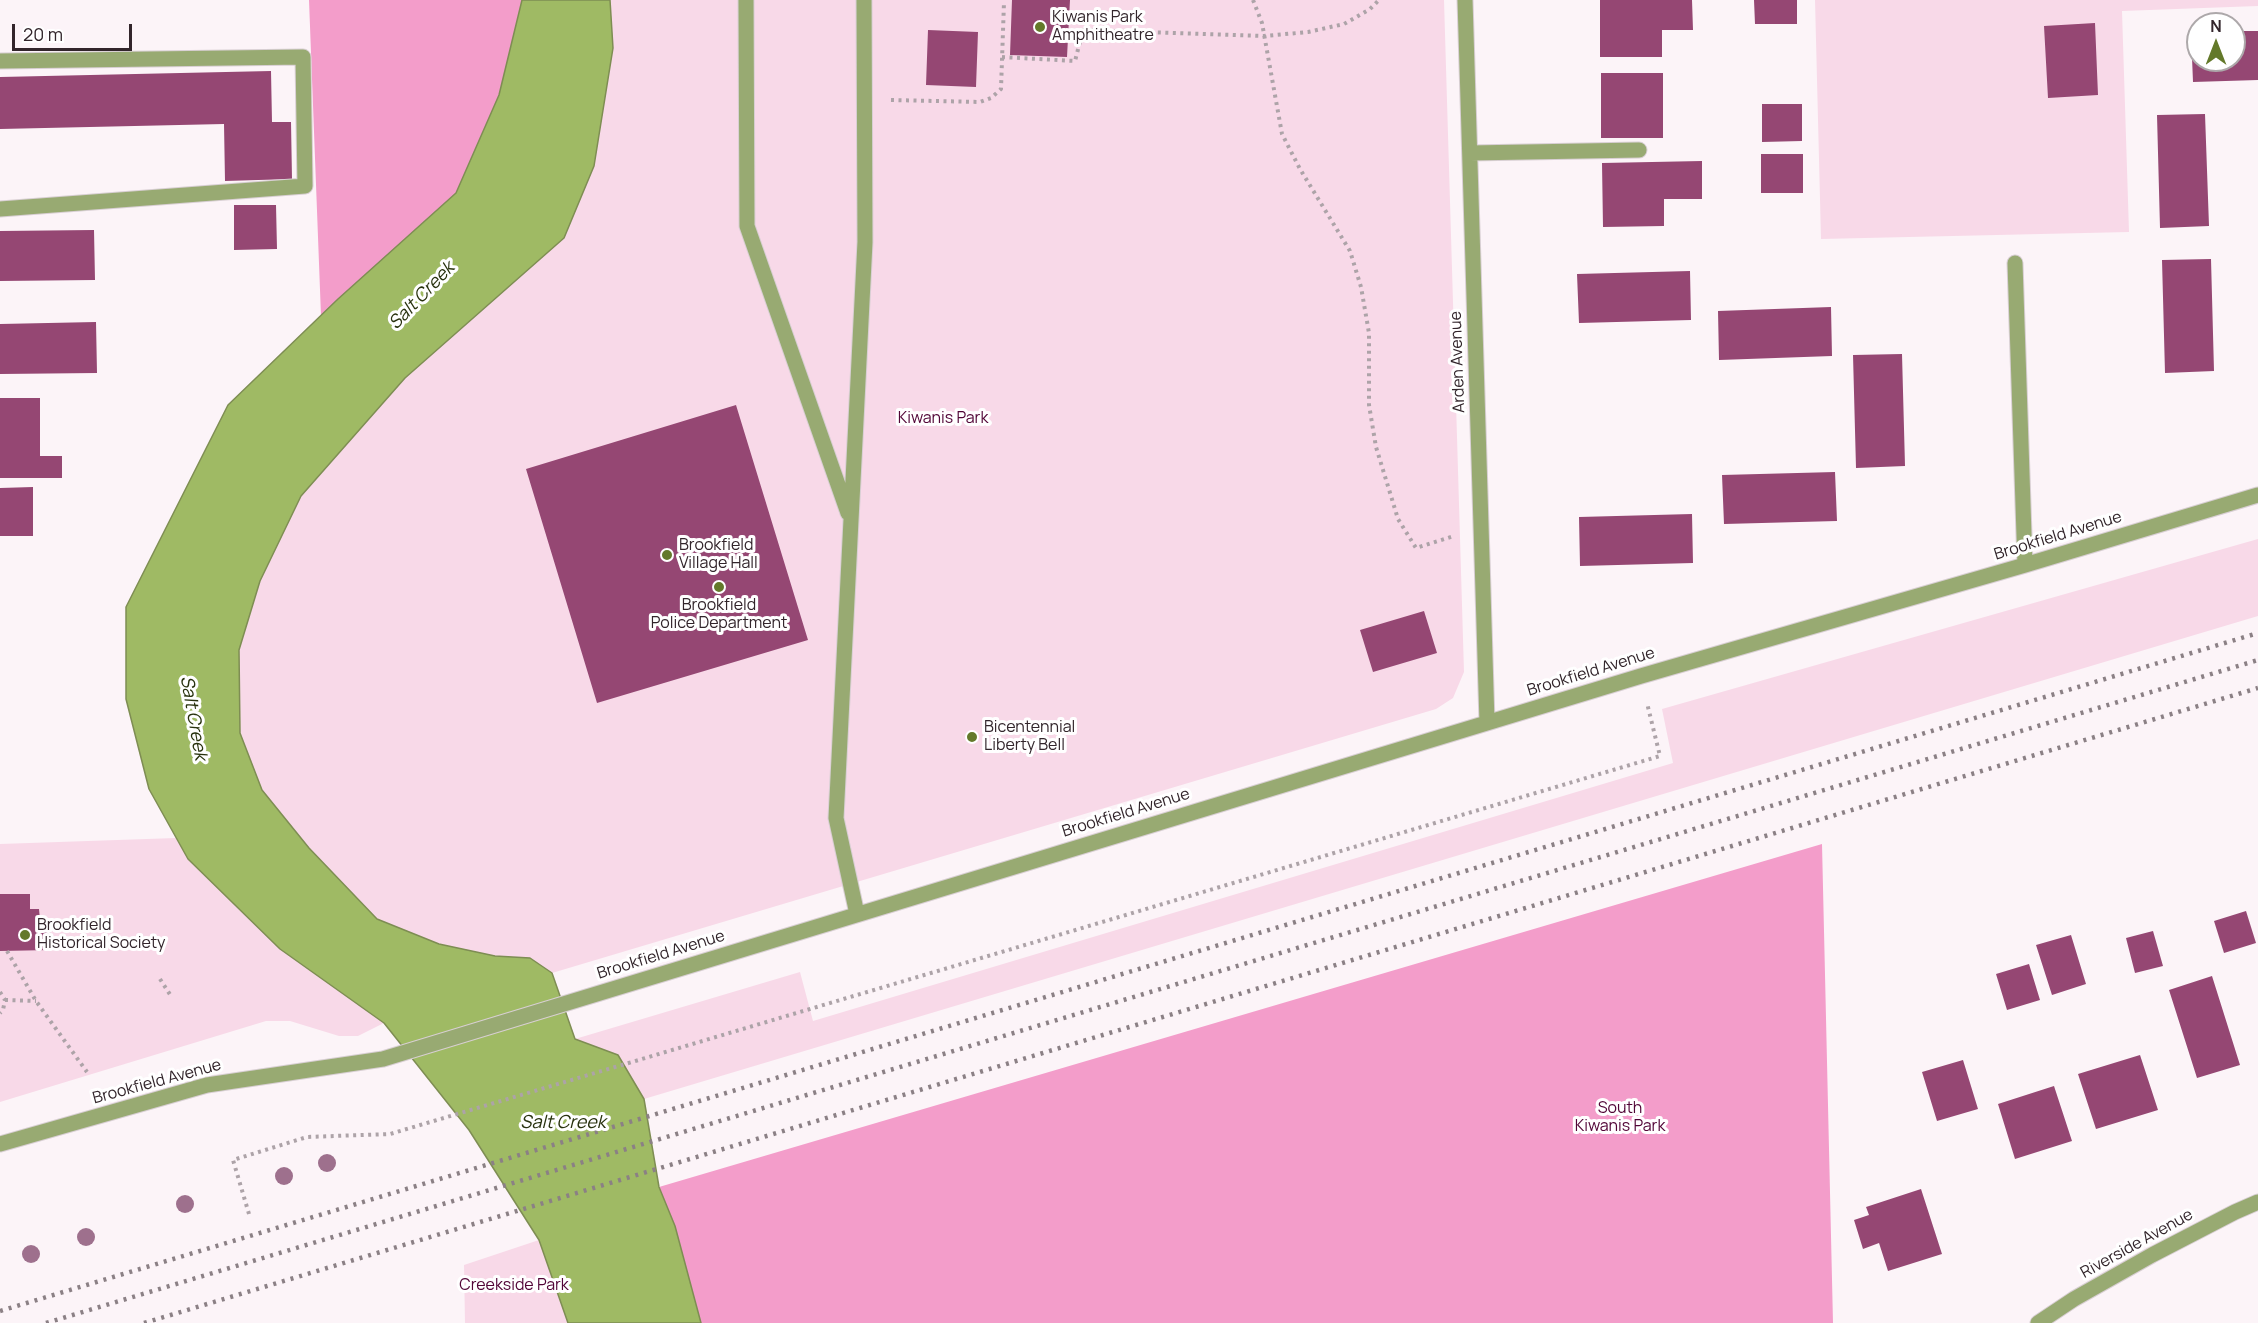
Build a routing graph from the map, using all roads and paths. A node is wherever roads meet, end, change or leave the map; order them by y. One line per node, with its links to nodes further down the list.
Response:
1 (746, 0): 16 (street)
2 (864, 0): 10 (street)
3 (1253, 0): 7 (path)
4 (1379, 0): 7 (path)
5 (1465, 0): 12 (street, Arden Avenue)
6 (1004, 2): 8 (path)
7 (1264, 36): 8 (path); 17 (path)
8 (1002, 57): 10 (path)
9 (0, 61): 13 (street)
10 (864, 100): 16 (street)
11 (1639, 150): 12 (street)
12 (1470, 153): 17 (street, Arden Avenue)
13 (0, 209)
14 (2015, 263): 18 (street)
15 (2258, 495): 18 (street, Brookfield Avenue)
16 (851, 521): 21 (street)
17 (1481, 528): 20 (street, Arden Avenue)
18 (2025, 565): 19 (street, Brookfield Avenue)
19 (1641, 676): 20 (street, Brookfield Avenue); 32 (path)
20 (1487, 722): 21 (street, Brookfield Avenue)
21 (857, 914): 30 (street, Brookfield Avenue)
22 (7, 951): 27 (path)
23 (160, 979): 25 (path)
24 (0, 992): 26 (path)
25 (171, 996)
26 (5, 1000): 27 (path); 28 (path)
27 (36, 1001): 29 (path)
28 (0, 1013)
29 (87, 1072)
30 (0, 1144)
31 (2258, 1202): 33 (street, Riverside Avenue)
32 (249, 1214)
33 (2038, 1323)

